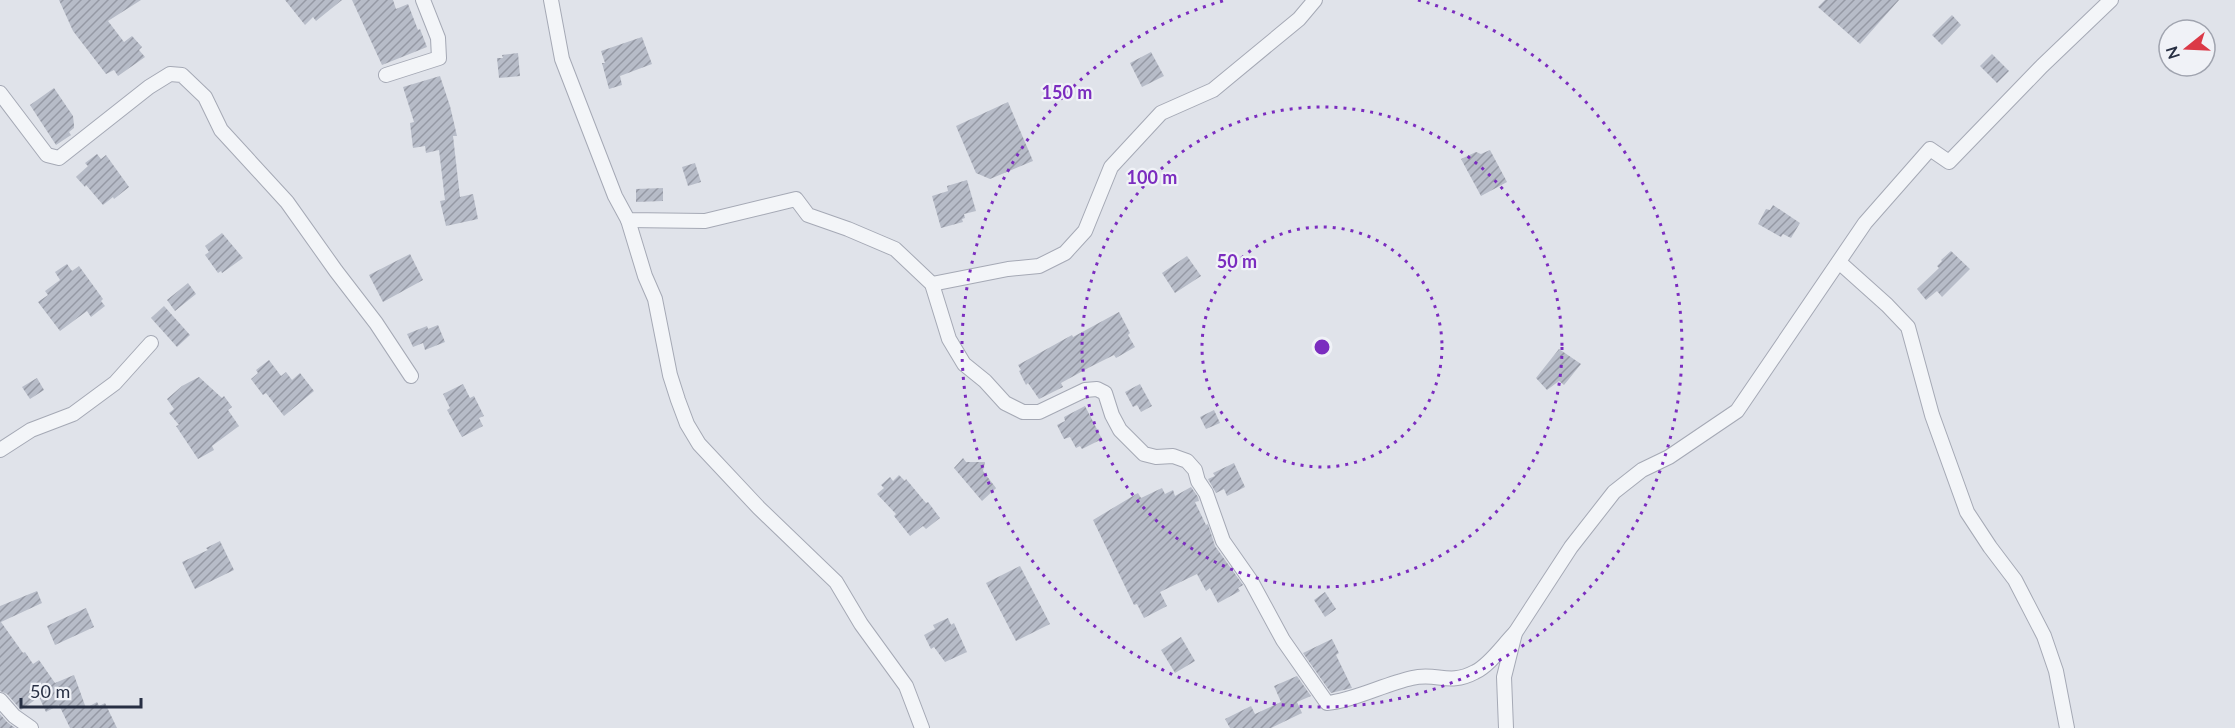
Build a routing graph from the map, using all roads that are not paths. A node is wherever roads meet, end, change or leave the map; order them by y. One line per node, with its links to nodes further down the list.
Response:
1 (423, 0): 5 (street)
2 (551, 0): 7 (street)
3 (1315, 0): 9 (street)
4 (2111, 0): 8 (street)
5 (386, 75)
6 (0, 93): 11 (street)
7 (628, 220): 9 (street); 16 (street)
8 (1839, 262): 13 (street); 18 (street)
9 (932, 284): 13 (street)
10 (151, 343): 12 (street)
11 (411, 376)
12 (0, 450)
13 (1515, 633): 17 (street)
14 (0, 700): 15 (street)
15 (31, 728)
16 (922, 728)
17 (1506, 728)
18 (2067, 728)

